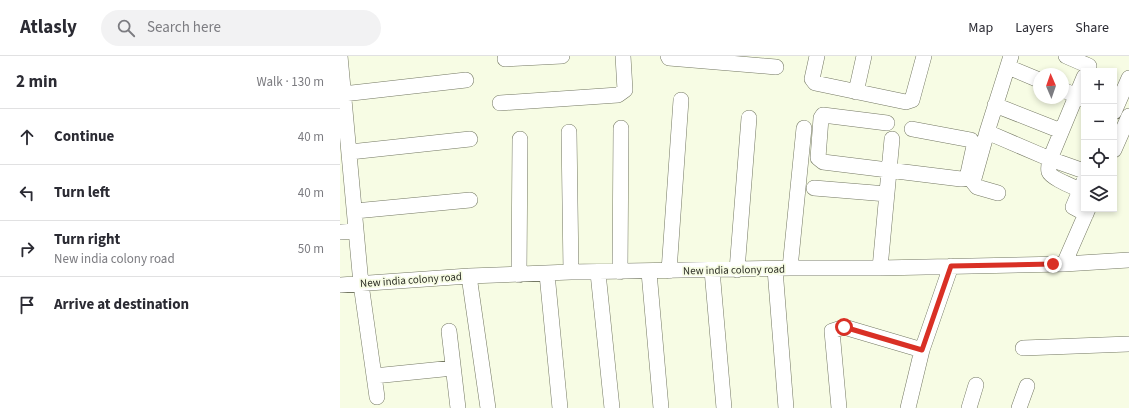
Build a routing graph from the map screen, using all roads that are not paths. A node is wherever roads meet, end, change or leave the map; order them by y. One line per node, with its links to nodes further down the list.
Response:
1 (340, 56): 13 (street)
2 (562, 56): 9 (street)
3 (623, 56): 21 (street)
4 (668, 56): 11 (street)
5 (817, 56): 17 (street)
6 (864, 56): 17 (street)
7 (924, 56): 17 (street)
8 (1066, 56): 12 (street)
9 (505, 59)
10 (1010, 62): 14 (street); 22 (street)
11 (776, 67)
12 (1088, 67): 19 (street)
13 (341, 74): 18 (street)
14 (1033, 76)
15 (1129, 78): 23 (street)
16 (466, 80): 18 (street)
17 (856, 92)
18 (343, 94): 25 (street)
19 (1074, 95): 32 (street)
20 (681, 100): 63 (street)
21 (500, 103)
22 (995, 105): 32 (street); 34 (street)
23 (1117, 105)
24 (1117, 113): 26 (street)
25 (343, 115): 39 (street)
26 (1129, 116): 38 (street)
27 (749, 118): 62 (street)
28 (887, 124): 42 (street)
29 (621, 128): 65 (street)
30 (804, 128): 58 (street)
31 (912, 129): 42 (street)
32 (1061, 131): 40 (street)
33 (569, 132): 64 (street)
34 (987, 132): 40 (street); 47 (street)
35 (892, 138): 42 (street)
36 (470, 139): 39 (street)
37 (520, 139): 69 (street)
38 (1117, 143)
39 (350, 152): 43 (street)
40 (1050, 159): 41 (street); 44 (street)
41 (1081, 170)
42 (890, 171): 48 (street)
43 (346, 172): 51 (street)
44 (1081, 186)
45 (814, 188): 48 (street)
46 (1081, 188): 50 (street)
47 (998, 193)
48 (887, 194): 59 (street)
49 (470, 200): 51 (street)
50 (1081, 209)
51 (355, 211): 53 (street)
52 (1087, 212): 56 (street)
53 (356, 231): 54 (street); 71 (street)
54 (340, 232)
55 (1129, 260): 56 (street, New india colony road)
56 (1064, 264): 57 (street, New india colony road)
57 (951, 266): 59 (street, New india colony road); 76 (street)
58 (790, 268): 59 (street, New india colony road); 60 (street, New india colony road)
59 (880, 268)
60 (775, 269): 62 (street, New india colony road); 88 (street)
61 (712, 270): 62 (street, New india colony road); 63 (street, New india colony road); 87 (street)
62 (737, 270)
63 (669, 271): 66 (street, New india colony road)
64 (571, 272): 67 (street, New india colony road); 68 (street, New india colony road)
65 (620, 272): 66 (street, New india colony road); 67 (street, New india colony road)
66 (649, 272): 86 (street)
67 (598, 273): 85 (street)
68 (547, 274): 69 (street, New india colony road); 84 (street)
69 (520, 275): 70 (street, New india colony road)
70 (469, 276): 71 (street, New india colony road); 83 (street)
71 (361, 284): 72 (street, New india colony road); 78 (street)
72 (340, 285)
73 (449, 331): 77 (street)
74 (1129, 344): 75 (street)
75 (1023, 348)
76 (922, 350): 89 (street); 90 (street)
77 (453, 368): 78 (street); 82 (street)
78 (374, 376): 81 (street)
79 (976, 385): 91 (street)
80 (1026, 386): 92 (street)
81 (377, 397)
82 (458, 408)
83 (488, 408)
84 (560, 408)
85 (612, 408)
86 (661, 408)
87 (724, 408)
88 (786, 408)
89 (839, 408)
90 (908, 408)
91 (969, 408)
92 (1019, 408)

